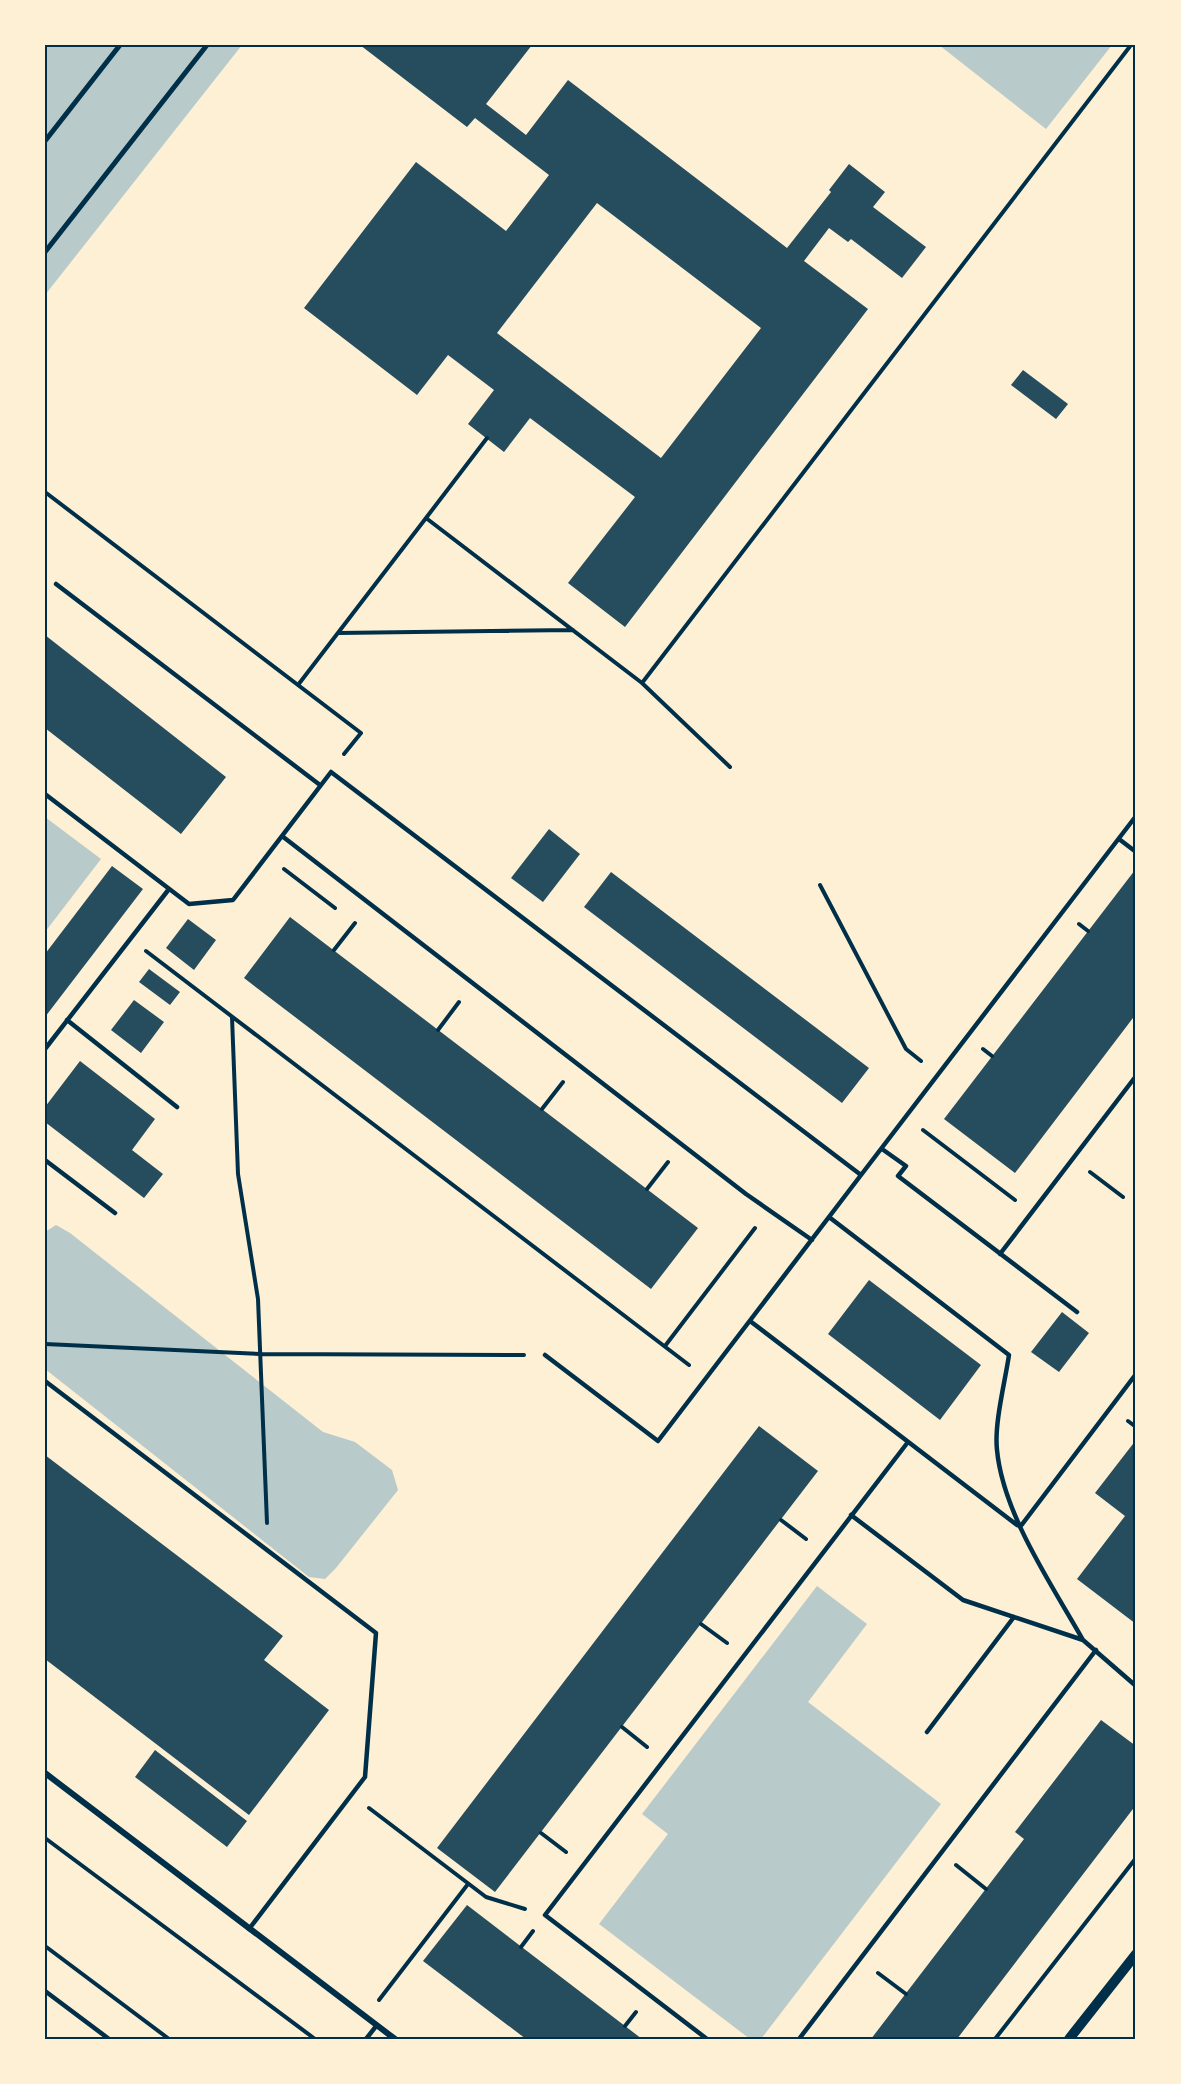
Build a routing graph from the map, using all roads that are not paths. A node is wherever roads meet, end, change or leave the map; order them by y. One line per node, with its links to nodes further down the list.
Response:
1 (120, 45): 3 (street)
2 (207, 45): 4 (street)
3 (45, 141)
4 (45, 252)
5 (56, 584): 6 (lane)
6 (320, 785): 9 (lane); 19 (lane)
7 (45, 794): 12 (lane)
8 (1136, 816): 10 (lane)
9 (282, 836): 12 (lane); 22 (lane)
10 (1119, 839): 11 (lane); 17 (lane)
11 (1136, 852)
12 (170, 889): 13 (lane)
13 (68, 1020): 14 (lane); 16 (lane)
14 (45, 1049)
15 (1136, 1076): 23 (lane)
16 (177, 1107)
17 (882, 1149): 19 (lane); 23 (lane)
18 (45, 1160): 20 (lane)
19 (861, 1175): 21 (lane)
20 (115, 1213)
21 (829, 1217): 22 (lane); 31 (lane)
22 (812, 1240): 25 (lane)
23 (1000, 1254): 24 (lane)
24 (1077, 1312)
25 (750, 1321): 26 (lane); 29 (lane)
26 (544, 1355)
27 (1136, 1374): 31 (lane)
28 (45, 1381): 38 (lane)
29 (908, 1442): 30 (lane); 31 (lane)
30 (851, 1515): 32 (lane); 45 (lane)
31 (1020, 1527): 33 (lane)
32 (1014, 1617): 33 (lane); 36 (lane)
33 (1083, 1640): 34 (lane)
34 (1096, 1650): 35 (lane); 46 (lane)
35 (1136, 1686)
36 (927, 1732)
37 (45, 1773): 38 (street)
38 (249, 1929): 41 (street)
39 (1136, 1954): 47 (street)
40 (45, 1991): 42 (lane)
41 (377, 2025): 43 (lane); 44 (street)
42 (109, 2039)
43 (366, 2039)
44 (395, 2039)
45 (707, 2039)
46 (799, 2039)
47 (1069, 2039)

